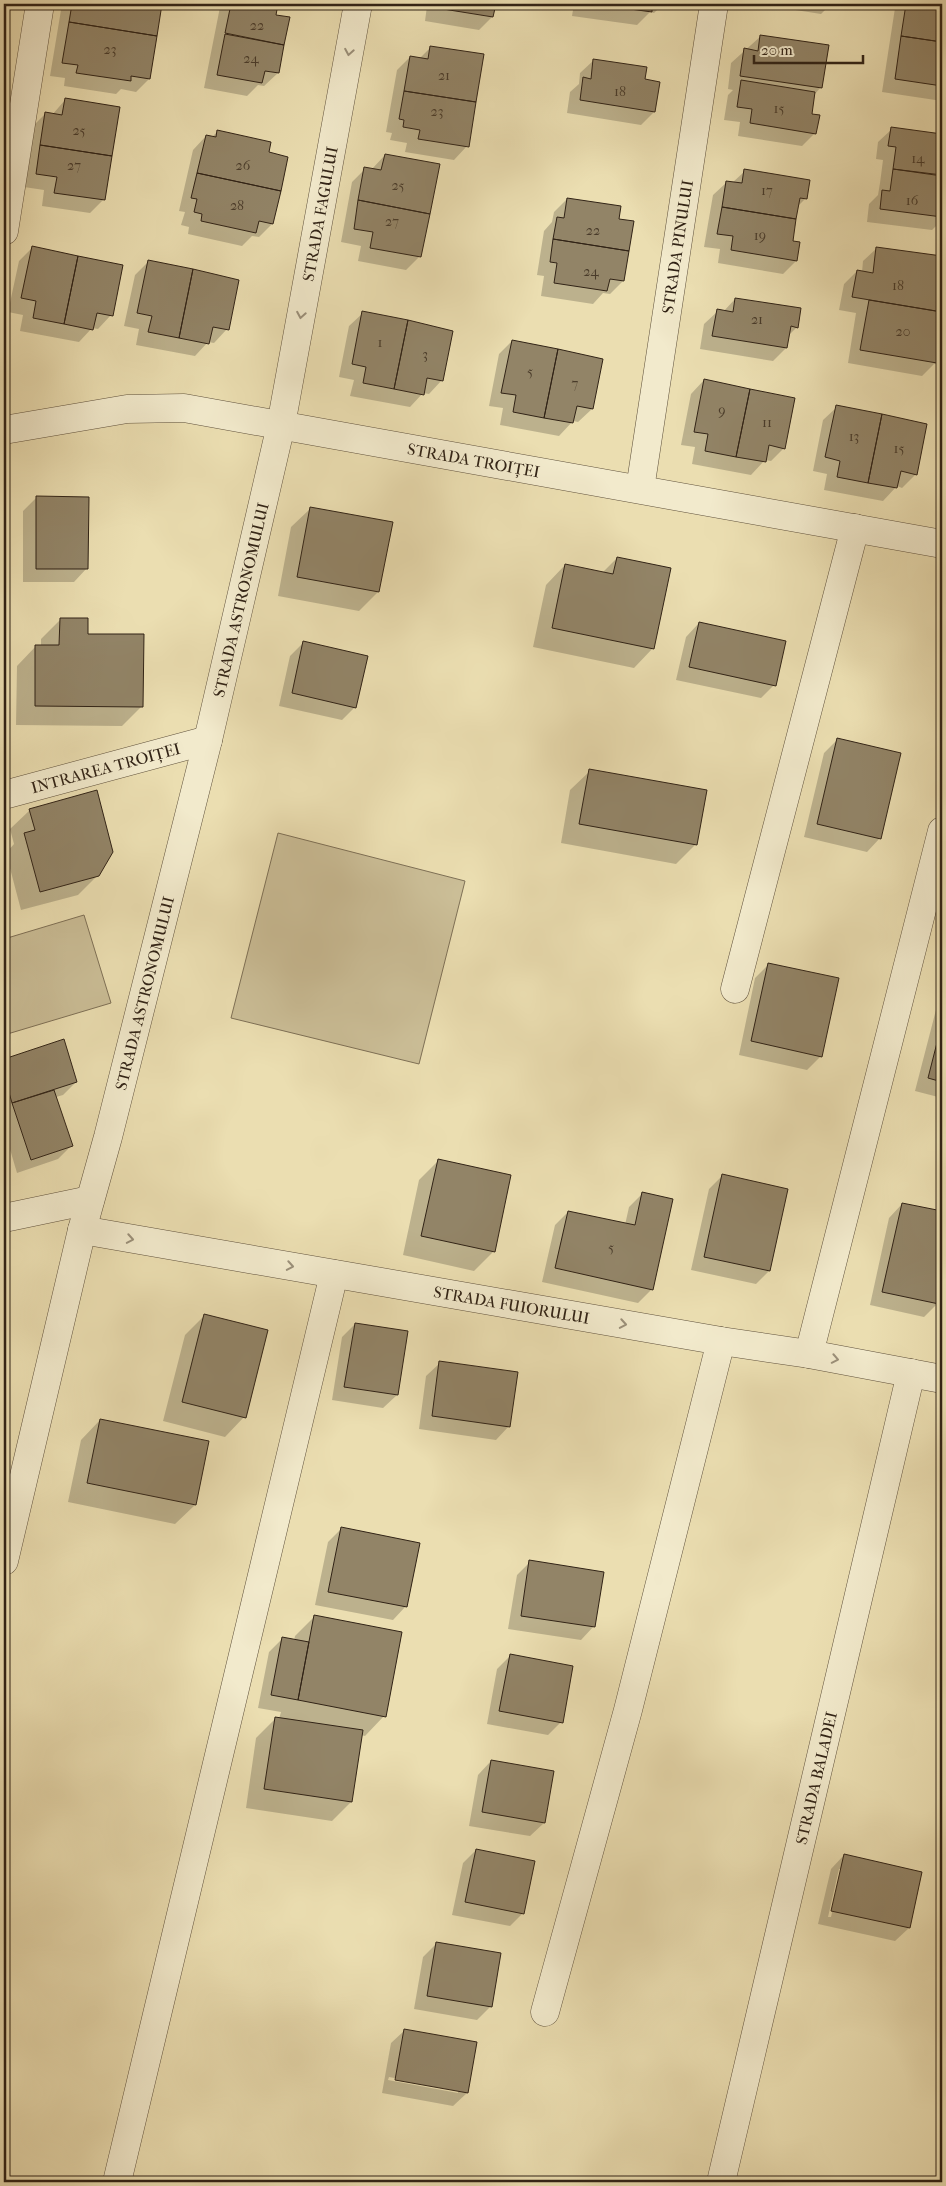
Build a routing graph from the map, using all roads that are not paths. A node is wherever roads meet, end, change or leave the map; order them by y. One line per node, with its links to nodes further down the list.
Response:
1 (40, 4): 4 (street)
2 (358, 4): 5 (street, STRADA FAGULUI, one-way to 5)
3 (714, 4): 7 (street, STRADA PINULUI)
4 (4, 231)
5 (281, 425): 6 (street, STRADA TROIȚEI); 7 (street, STRADA TROIȚEI); 10 (street, STRADA ASTRONOMULUI)
6 (4, 430)
7 (640, 489): 8 (street, STRADA TROIȚEI)
8 (855, 528): 9 (street, STRADA TROIȚEI); 13 (street)
9 (942, 544)
10 (208, 740): 11 (street, INTRAREA TROIȚEI); 14 (street, STRADA ASTRONOMULUI)
11 (4, 795)
12 (942, 831): 19 (street)
13 (736, 989)
14 (90, 1200): 15 (street); 16 (street, STRADA ASTRONOMULUI)
15 (4, 1218)
16 (82, 1230): 17 (street, STRADA FUIORULUI, one-way to 17); 22 (street, STRADA ASTRONOMULUI)
17 (334, 1274): 18 (street, STRADA FUIORULUI, one-way to 18); 24 (street)
18 (721, 1341): 19 (street, STRADA FUIORULUI); 23 (street)
19 (809, 1354): 20 (street, STRADA FUIORULUI, one-way to 20)
20 (911, 1373): 21 (street, STRADA FUIORULUI); 25 (street, STRADA BALADEI)
21 (942, 1379)
22 (4, 1561)
23 (545, 2012)
24 (116, 2182)
25 (721, 2182)

